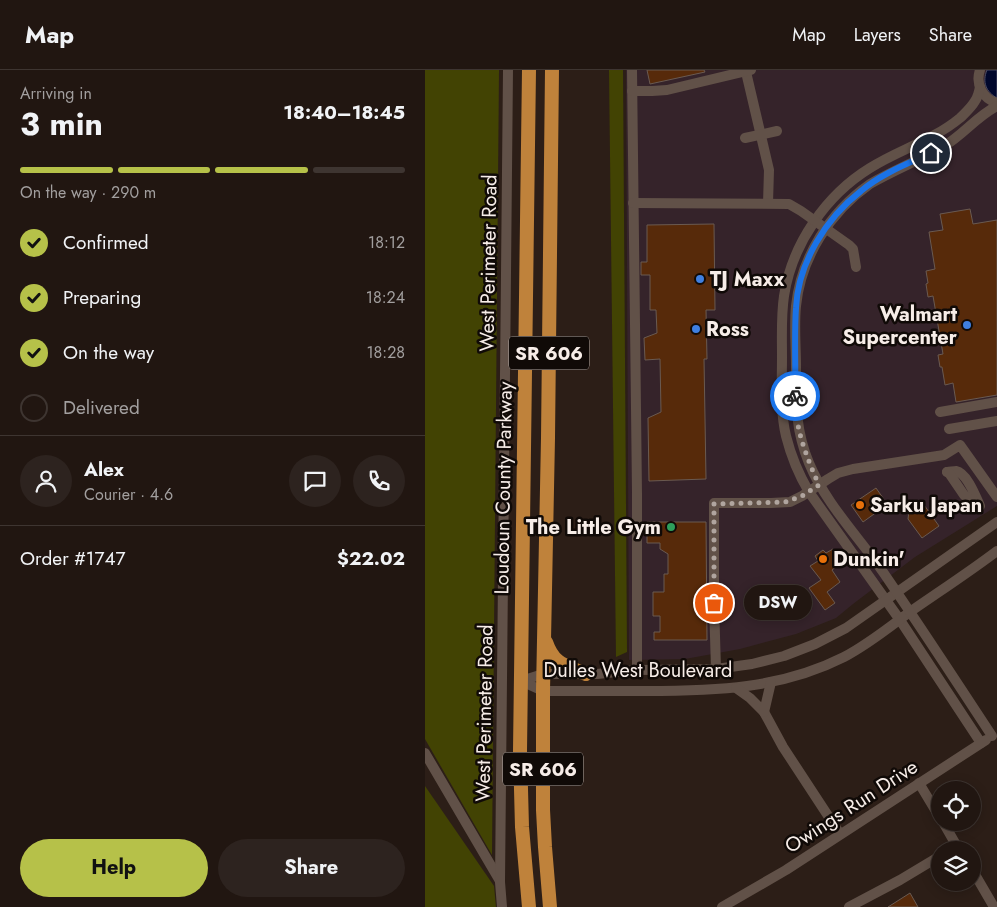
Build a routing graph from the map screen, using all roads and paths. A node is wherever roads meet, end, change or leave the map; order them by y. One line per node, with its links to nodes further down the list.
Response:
1 (508, 70): 50 (street, West Perimeter Road)
2 (529, 70): 38 (main road, Loudoun County Parkway / SR 606)
3 (552, 70): 33 (main road, SR 606)
4 (632, 70): 8 (street)
5 (749, 71): 8 (street); 11 (street)
6 (979, 71): 7 (street)
7 (979, 87): 9 (street); 15 (street)
8 (632, 91): 13 (street)
9 (997, 105): 16 (street)
10 (777, 131): 11 (street)
11 (761, 134): 12 (street); 14 (street)
12 (745, 138)
13 (633, 203): 14 (street); 35 (street)
14 (768, 204): 15 (street)
15 (815, 221): 16 (street); 24 (street)
16 (825, 228): 17 (street); 23 (street)
17 (856, 268)
18 (997, 402): 19 (street)
19 (940, 412)
20 (997, 421): 21 (street)
21 (949, 430)
22 (949, 472): 26 (street)
23 (819, 485): 24 (street); 25 (street); 29 (street)
24 (809, 492): 30 (street); 34 (street)
25 (997, 497)
26 (980, 506)
27 (997, 522): 29 (street, Dulles West Boulevard)
28 (997, 551): 31 (street, Dulles West Boulevard)
29 (896, 592): 30 (street, Dulles West Boulevard); 31 (street)
30 (885, 600): 32 (street); 34 (street, Dulles West Boulevard)
31 (910, 613): 32 (street, Dulles West Boulevard); 43 (street)
32 (899, 620): 39 (street, Dulles West Boulevard); 44 (street)
33 (544, 636): 36 (main road, SR 606); 37 (main road)
34 (717, 669): 35 (street, Dulles West Boulevard)
35 (637, 670): 37 (street, Dulles West Boulevard)
36 (543, 674): 37 (street, Dulles West Boulevard); 38 (street, Dulles West Boulevard); 41 (main road, SR 606)
37 (586, 674)
38 (521, 681): 41 (street, Dulles West Boulevard); 53 (main road, Loudoun County Parkway / SR 606)
39 (771, 682): 40 (street, Dulles West Boulevard); 42 (street)
40 (736, 688): 41 (street, Dulles West Boulevard); 42 (street)
41 (543, 691): 54 (main road, SR 606)
42 (764, 712): 48 (street)
43 (994, 734): 44 (street, Owings Run Drive)
44 (981, 743): 46 (street, Owings Run Drive)
45 (425, 753): 50 (street)
46 (919, 784): 47 (street); 48 (street, Owings Run Drive)
47 (931, 803)
48 (841, 834): 55 (street, Owings Run Drive)
49 (931, 861): 56 (street)
50 (500, 882): 52 (street, West Perimeter Road)
51 (981, 885): 57 (street)
52 (502, 907)
53 (529, 907)
54 (550, 907)
55 (722, 907)
56 (849, 907)
57 (994, 907)

